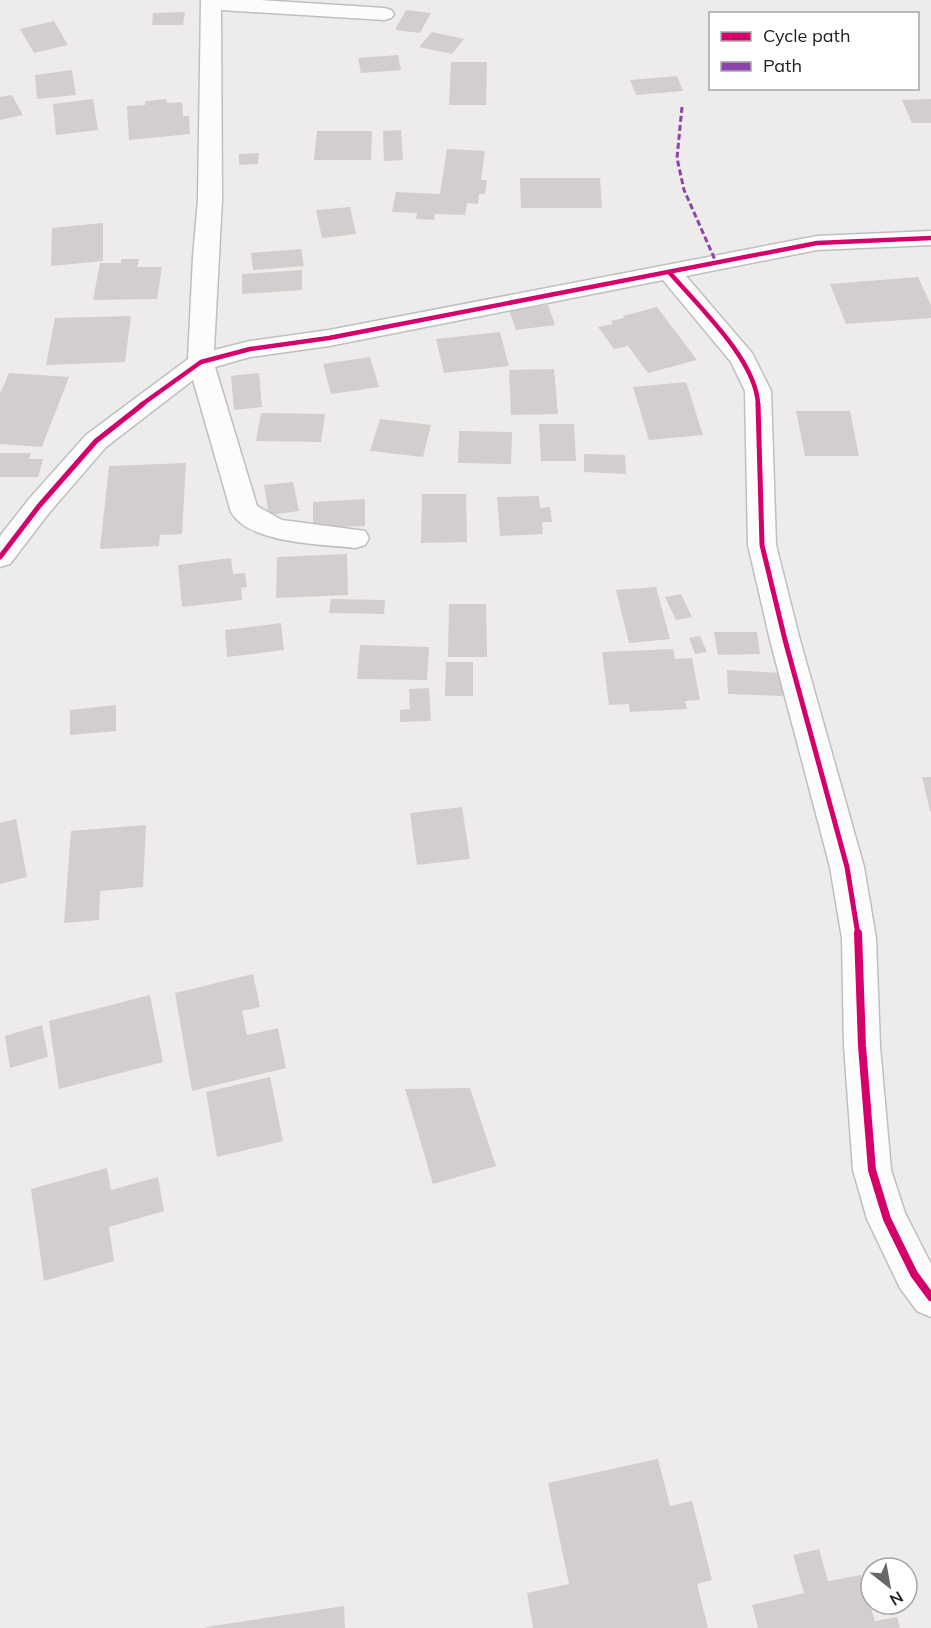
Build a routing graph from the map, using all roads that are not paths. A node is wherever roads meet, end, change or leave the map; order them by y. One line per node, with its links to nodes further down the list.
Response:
1 (211, 1): 2 (street); 5 (street)
2 (384, 15)
3 (931, 238): 4 (street)
4 (670, 273): 5 (street); 8 (street)
5 (201, 362): 6 (street); 7 (street)
6 (355, 538)
7 (0, 557)
8 (931, 1298)

